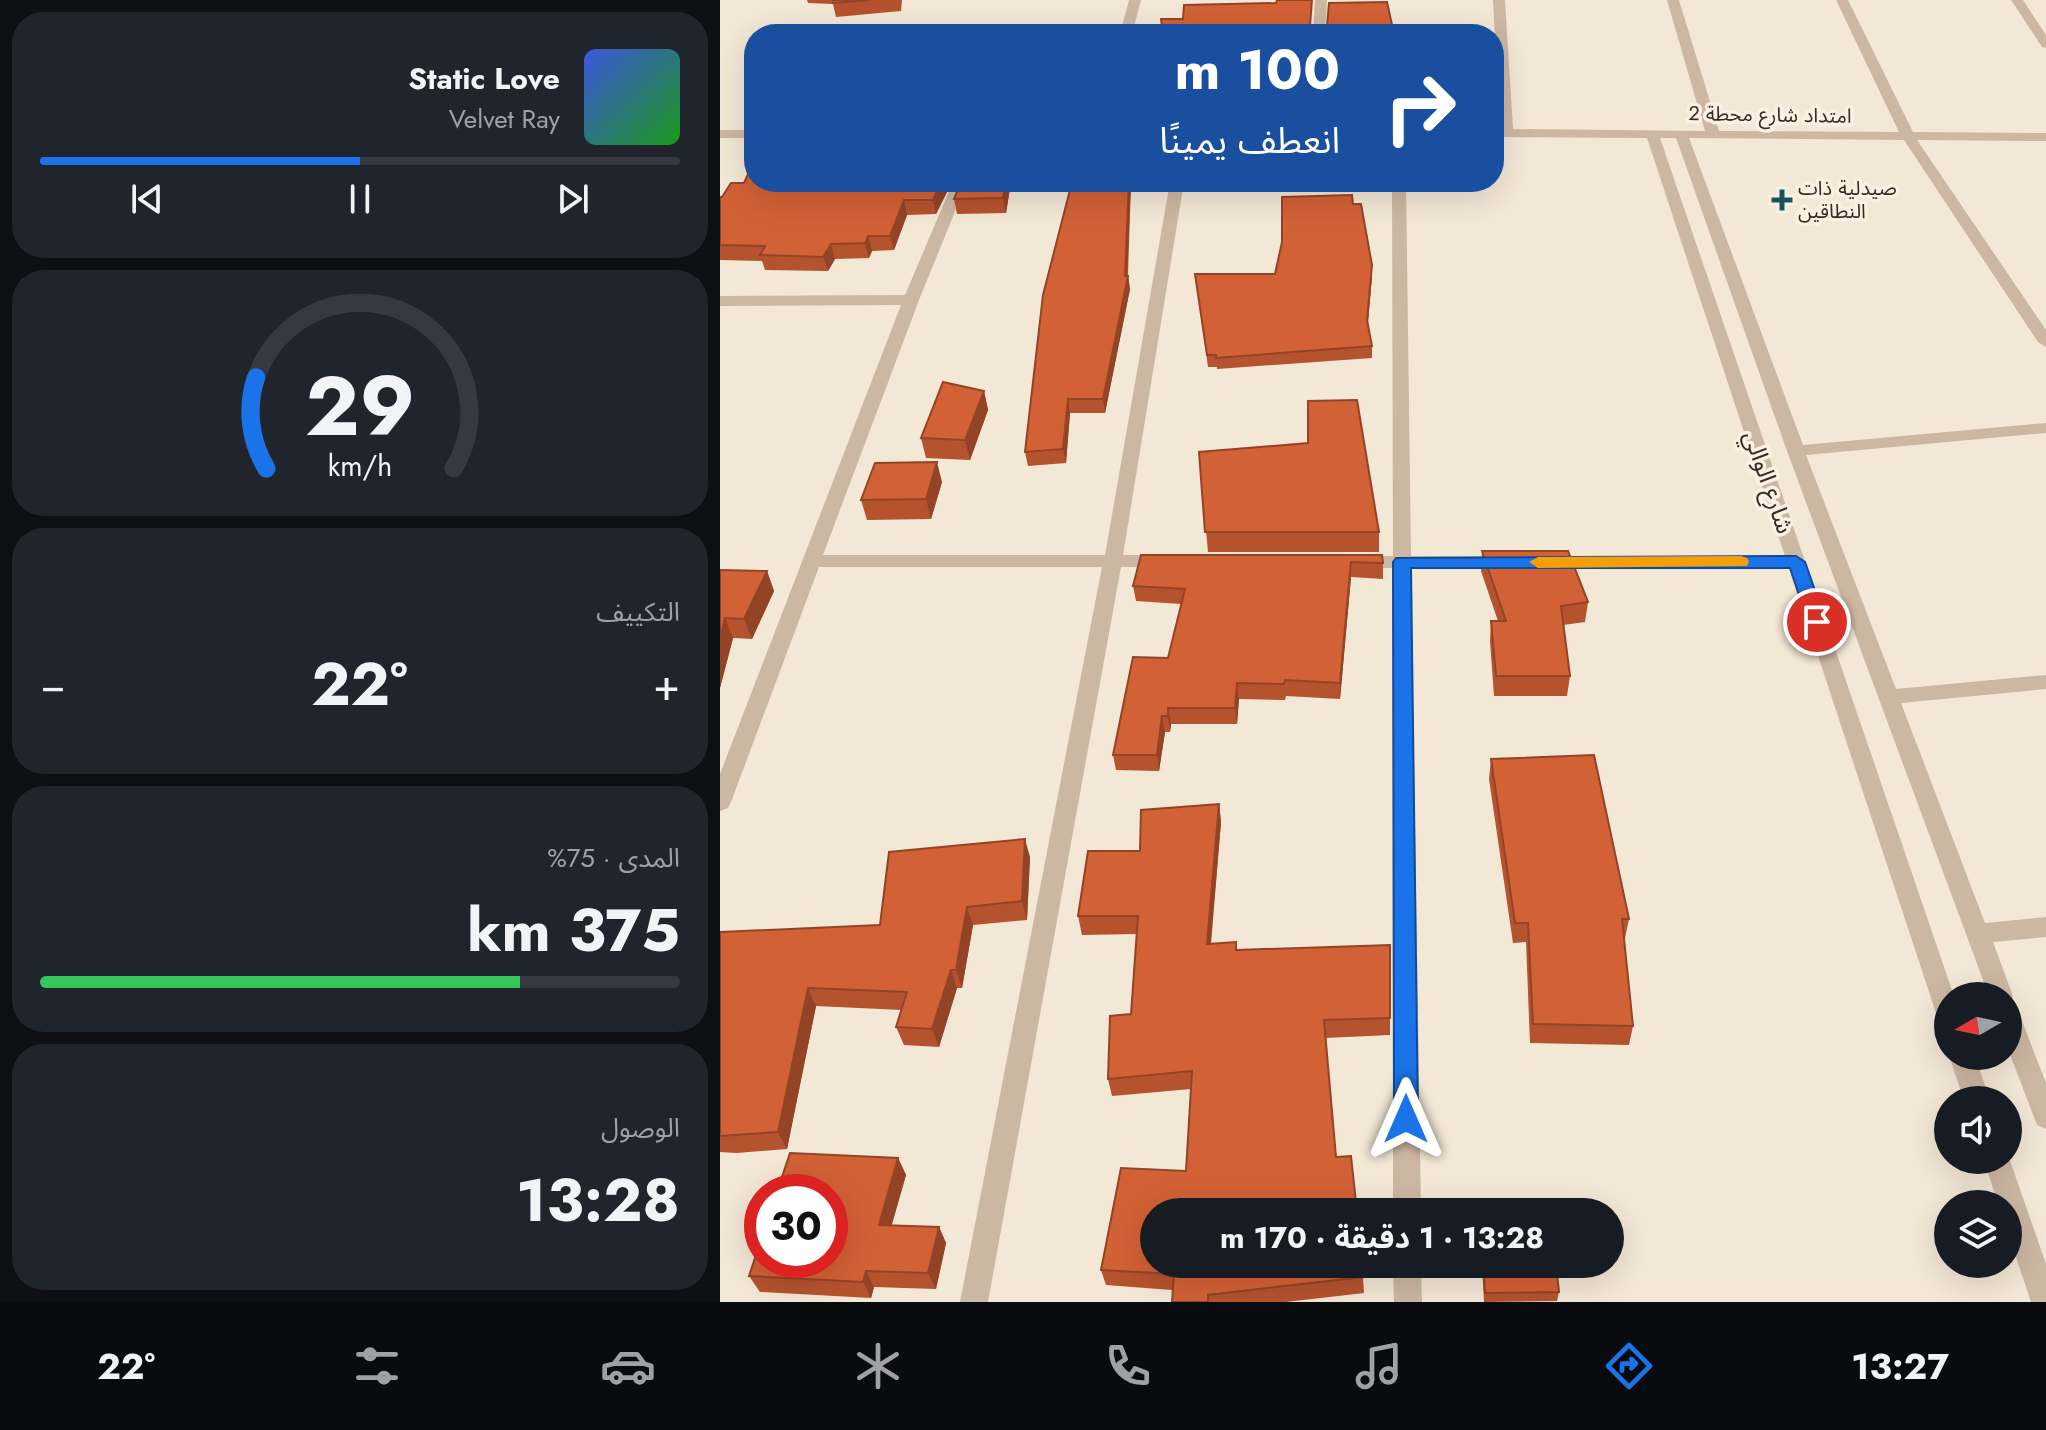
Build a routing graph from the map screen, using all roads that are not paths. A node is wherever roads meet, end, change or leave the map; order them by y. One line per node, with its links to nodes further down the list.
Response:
1 (1135, 0): 7 (street)
2 (1321, 0): 8 (street)
3 (1499, 0): 9 (street)
4 (1673, 0): 16 (street)
5 (1842, 0): 17 (street)
6 (2017, 0): 10 (street)
7 (1129, 24)
8 (1320, 24)
9 (1499, 24)
10 (2046, 44)
11 (1504, 133): 14 (street, امتداد شارع محطة 2)
12 (720, 134): 13 (street)
13 (744, 134)
14 (1652, 134): 15 (street, امتداد شارع محطة 2); 34 (street, شارع الوالي)
15 (1681, 134): 16 (street, امتداد شارع محطة 2); 28 (street, شارع الوالي)
16 (1713, 134): 17 (street, امتداد شارع محطة 2)
17 (1908, 136): 18 (street, امتداد شارع محطة 2); 24 (street)
18 (2046, 137)
19 (956, 192): 22 (street)
20 (1175, 192): 30 (street)
21 (1399, 192): 33 (street)
22 (911, 300): 23 (street); 29 (street)
23 (720, 301)
24 (2029, 317): 25 (street); 26 (street)
25 (2046, 317)
26 (2046, 342)
27 (2046, 428): 28 (street)
28 (1796, 451): 36 (street, شارع الوالي)
29 (813, 561): 30 (street); 37 (street)
30 (1113, 561): 31 (street); 48 (street)
31 (1189, 561)
32 (1341, 562): 33 (street)
33 (1402, 562): 34 (street); 46 (street)
34 (1796, 562): 41 (street, شارع الوالي)
35 (2046, 682): 36 (street)
36 (1888, 697): 40 (street, شارع الوالي)
37 (730, 752): 38 (street)
38 (720, 802)
39 (2046, 927): 40 (street)
40 (1978, 934): 42 (street, شارع الوالي)
41 (1938, 982)
42 (1996, 982)
43 (2022, 1053): 44 (street)
44 (2046, 1117)
45 (2002, 1174): 50 (street)
46 (1407, 1198)
47 (1407, 1278): 49 (street)
48 (974, 1302)
49 (1408, 1302)
50 (2045, 1302)

